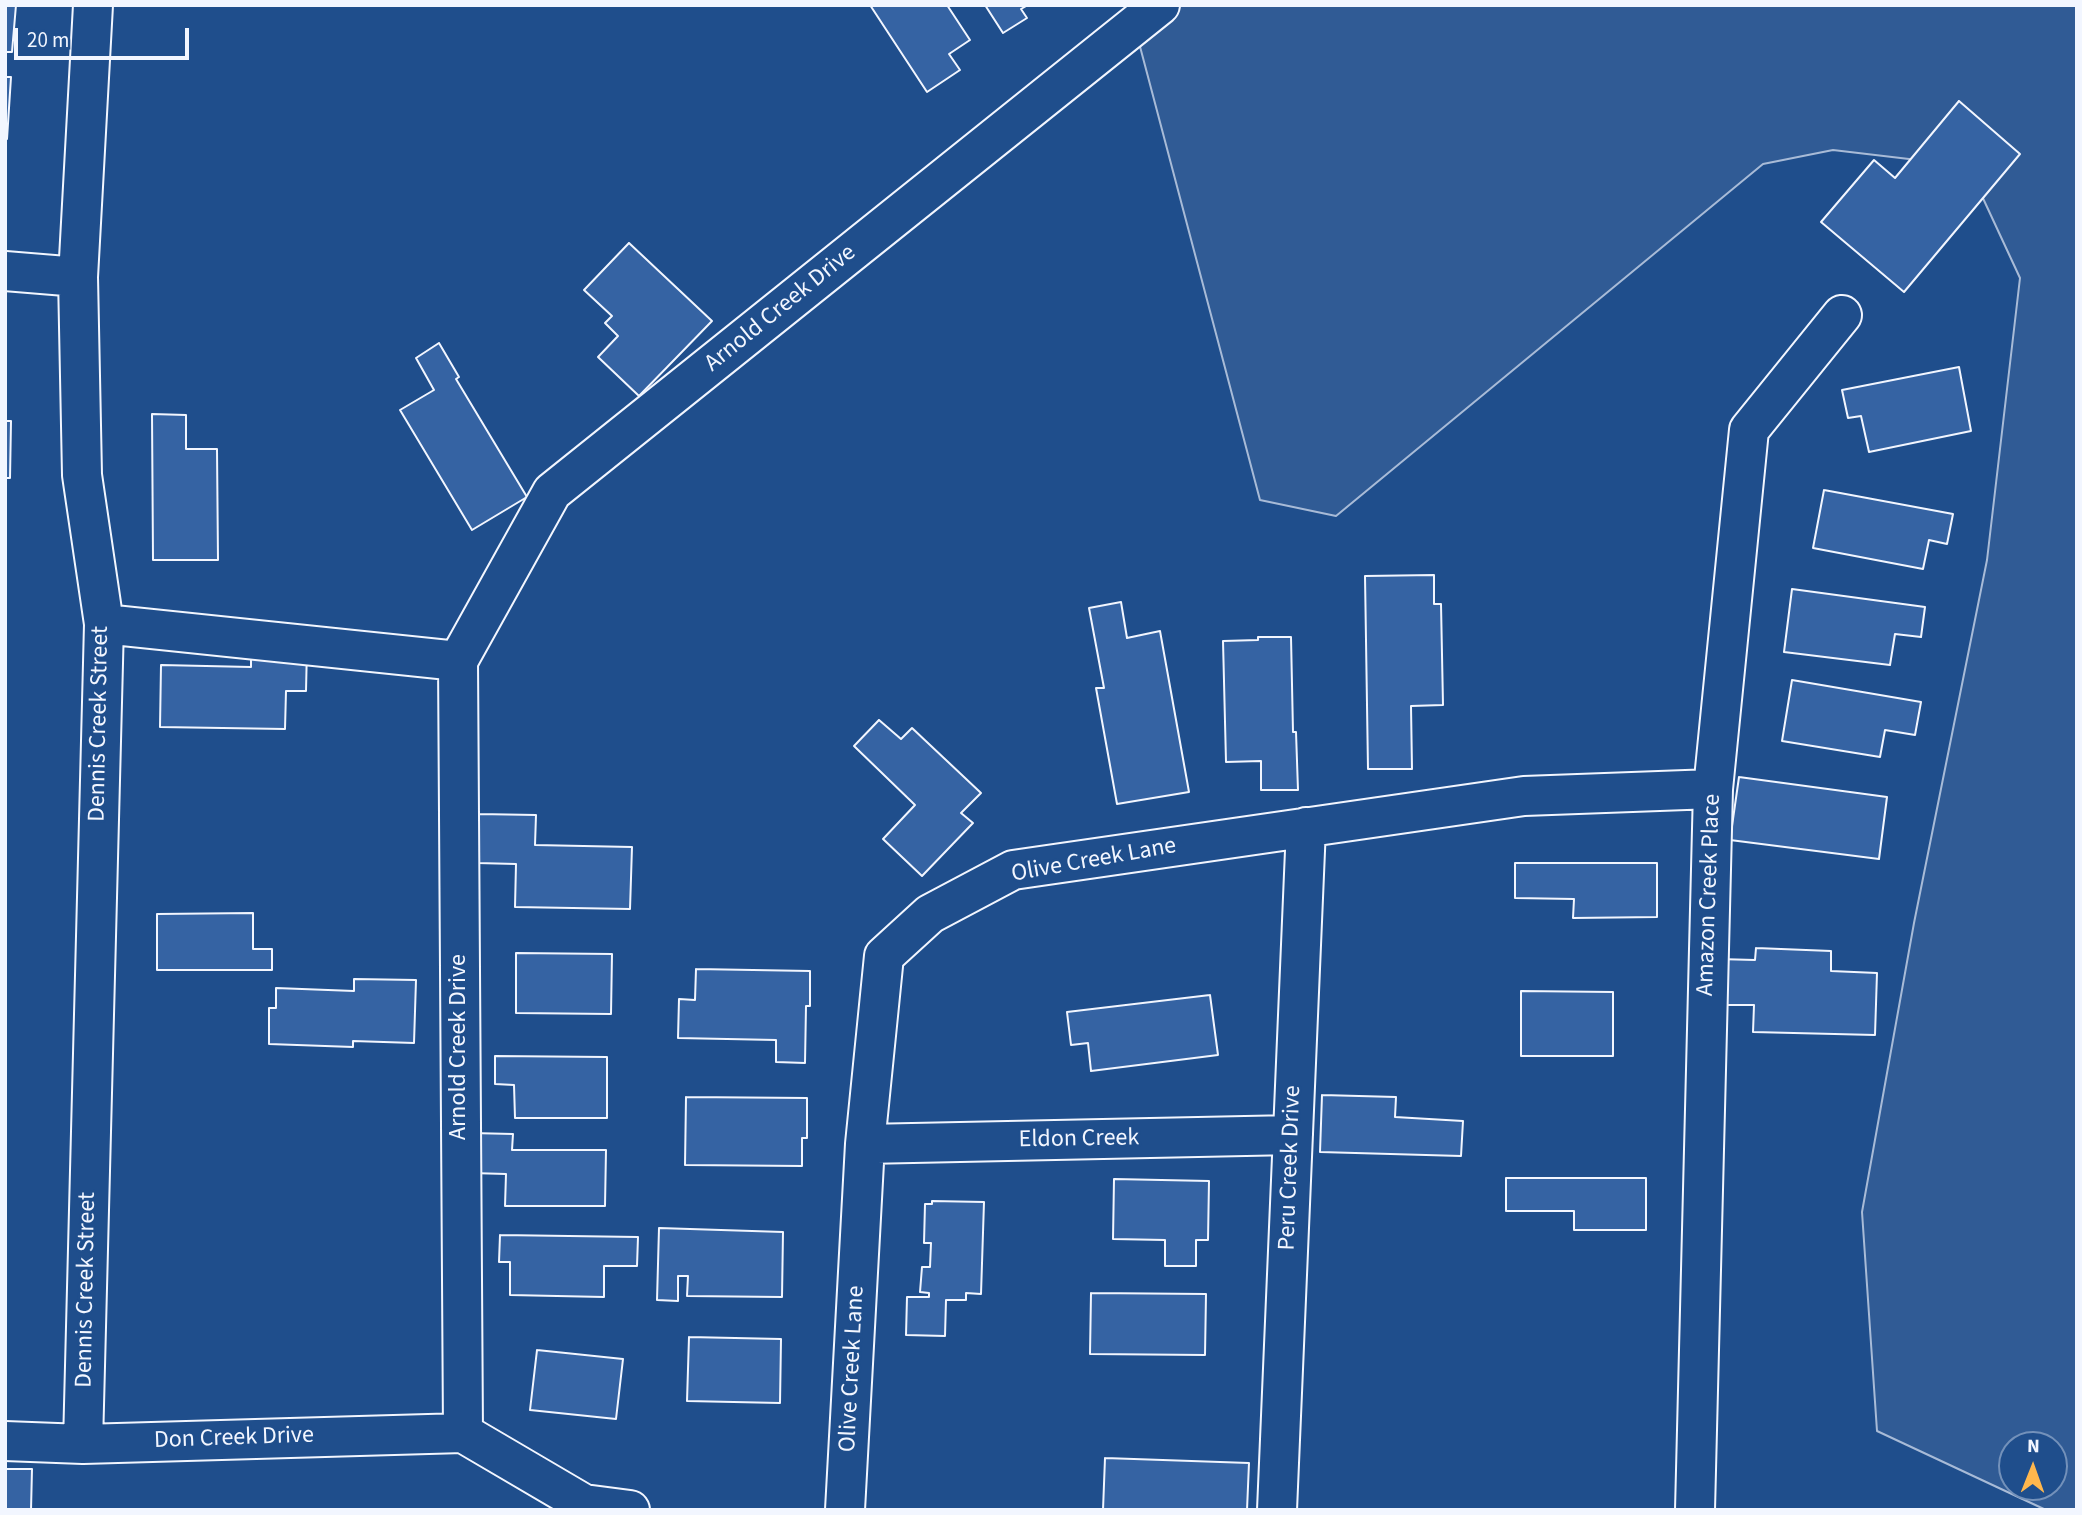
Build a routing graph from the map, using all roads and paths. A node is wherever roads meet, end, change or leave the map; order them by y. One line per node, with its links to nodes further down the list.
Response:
1 (93, 5): 4 (street, Dennis Creek Street)
2 (1160, 5): 7 (street, Arnold Creek Drive)
3 (5, 271): 4 (street)
4 (78, 277): 6 (street, Dennis Creek Street)
5 (1842, 314): 8 (street, Amazon Creek Place)
6 (104, 624): 7 (street); 14 (street, Dennis Creek Street)
7 (458, 661): 12 (street, Arnold Creek Drive)
8 (1713, 789): 9 (street, Olive Creek Lane); 18 (street, Amazon Creek Place)
9 (1306, 827): 10 (street, Peru Creek Drive); 11 (street, Olive Creek Lane)
10 (1293, 1135): 11 (street, Eldon Creek); 17 (street, Peru Creek Drive)
11 (865, 1144): 16 (street, Olive Creek Lane)
12 (463, 1433): 14 (street, Don Creek Drive); 15 (street)
13 (5, 1441): 14 (street, Don Creek Drive)
14 (83, 1444)
15 (629, 1510)
16 (845, 1510)
17 (1277, 1510)
18 (1695, 1510)

